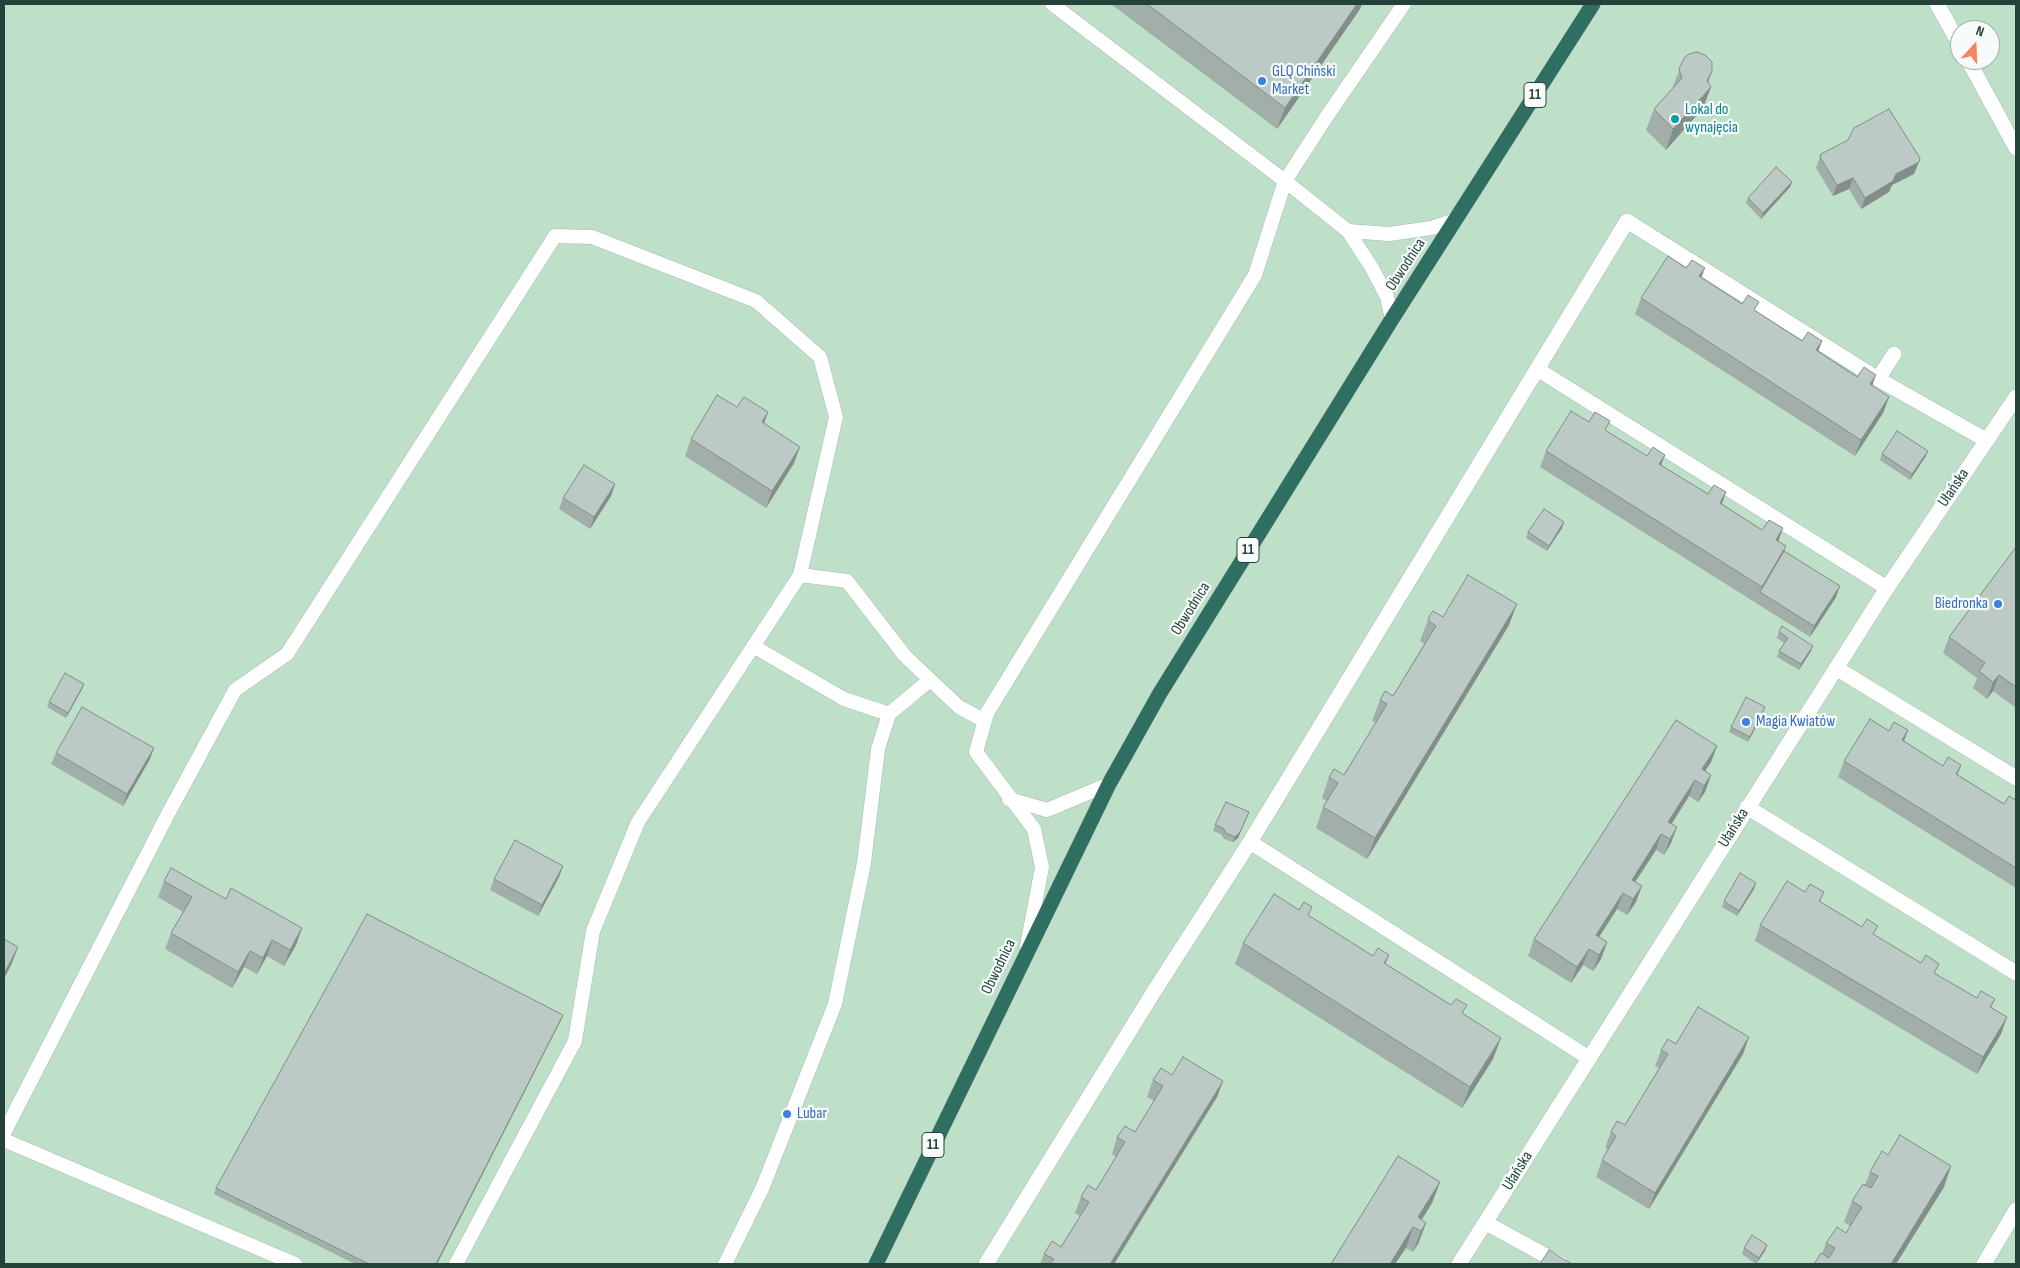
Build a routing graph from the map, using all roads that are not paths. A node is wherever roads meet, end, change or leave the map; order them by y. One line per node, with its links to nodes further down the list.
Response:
1 (1052, 4): 8 (lane)
2 (1404, 4): 8 (lane)
3 (1593, 4): 9 (highway, Obwodnica / 11)
4 (1937, 4): 5 (street)
5 (1950, 28)
6 (1973, 70): 7 (street)
7 (2016, 148)
8 (1285, 181): 10 (lane); 23 (lane)
9 (1456, 220): 10 (lane); 11 (highway, Obwodnica / 11)
10 (1348, 231): 11 (lane)
11 (1392, 319): 25 (highway, Obwodnica / 11)
12 (1894, 354): 14 (street)
13 (1537, 369): 14 (street); 18 (street); 28 (street)
14 (1878, 379): 16 (street)
15 (2016, 397): 16 (street, Ułańska)
16 (1986, 440): 18 (street, Ułańska)
17 (800, 574): 19 (lane); 21 (lane); 32 (lane)
18 (1887, 588): 20 (street, Ułańska)
19 (753, 646): 22 (lane); 37 (lane)
20 (1836, 668): 24 (street); 27 (street, Ułańska)
21 (930, 680): 22 (lane); 23 (lane)
22 (889, 714): 38 (lane)
23 (985, 721): 26 (lane)
24 (2016, 778)
25 (1109, 784): 26 (lane); 29 (highway, Obwodnica / 11)
26 (1009, 798): 29 (lane)
27 (1747, 808): 30 (street); 31 (street, Ułańska)
28 (1250, 842): 31 (street); 40 (street)
29 (1026, 952): 39 (highway, Obwodnica / 11)
30 (2016, 973)
31 (1589, 1058): 35 (street, Ułańska)
32 (4, 1133)
33 (4, 1140): 36 (lane)
34 (2016, 1210): 43 (street)
35 (1486, 1223): 41 (street, Ułańska); 42 (street)
36 (295, 1264)
37 (456, 1264)
38 (726, 1264)
39 (876, 1264)
40 (986, 1264)
41 (1459, 1264)
42 (1562, 1264)
43 (1984, 1264)

